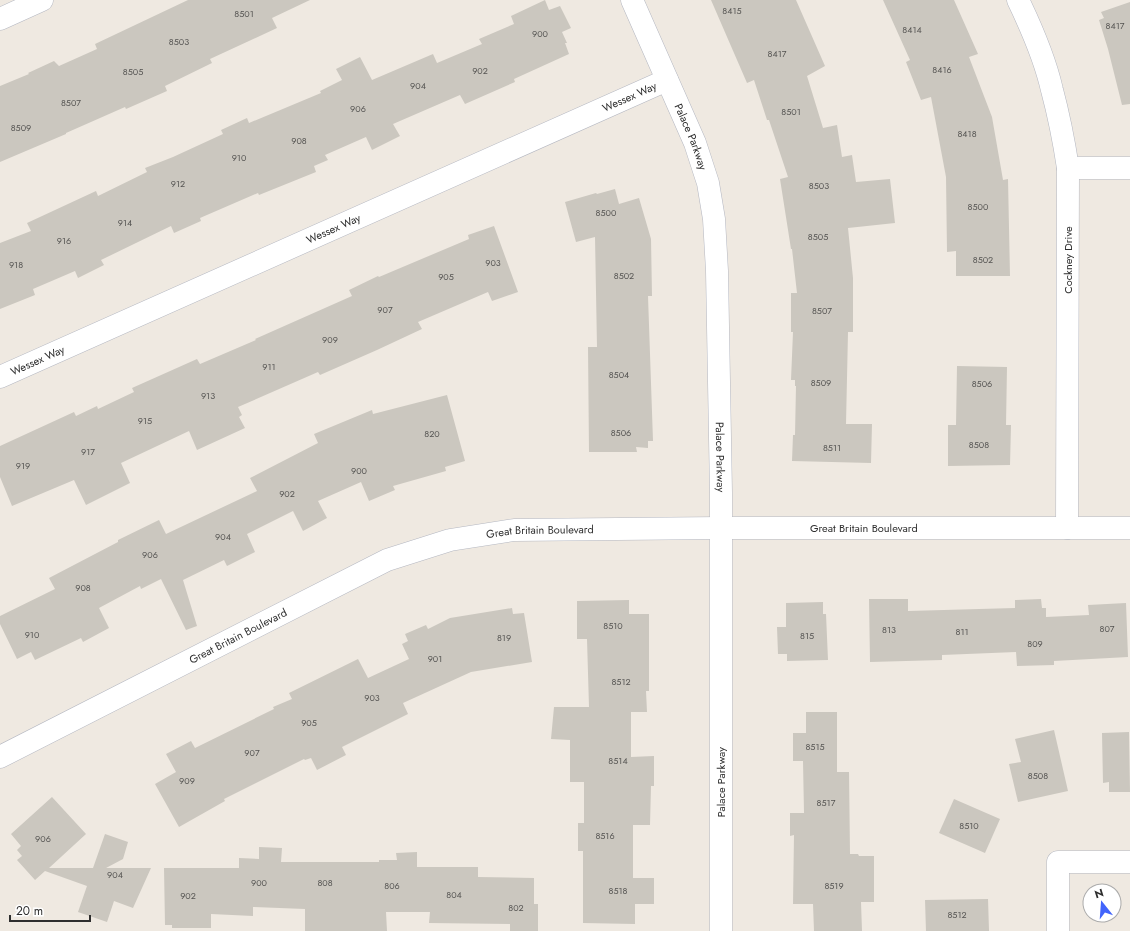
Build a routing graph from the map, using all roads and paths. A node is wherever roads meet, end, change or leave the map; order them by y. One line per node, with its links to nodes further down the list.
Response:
1 (42, 0): 4 (street)
2 (632, 0): 5 (street, Palace Parkway)
3 (1018, 0): 6 (street, Cockney Drive)
4 (0, 19)
5 (668, 80): 8 (street, Wessex Way); 9 (street, Palace Parkway)
6 (1068, 168): 7 (street); 10 (street, Cockney Drive)
7 (1130, 168)
8 (0, 377)
9 (721, 528): 10 (street, Great Britain Boulevard); 12 (street, Great Britain Boulevard); 14 (street, Palace Parkway)
10 (1067, 528): 11 (street, Great Britain Boulevard)
11 (1130, 528)
12 (0, 756)
13 (1130, 862): 15 (street)
14 (721, 931)
15 (1058, 931)

